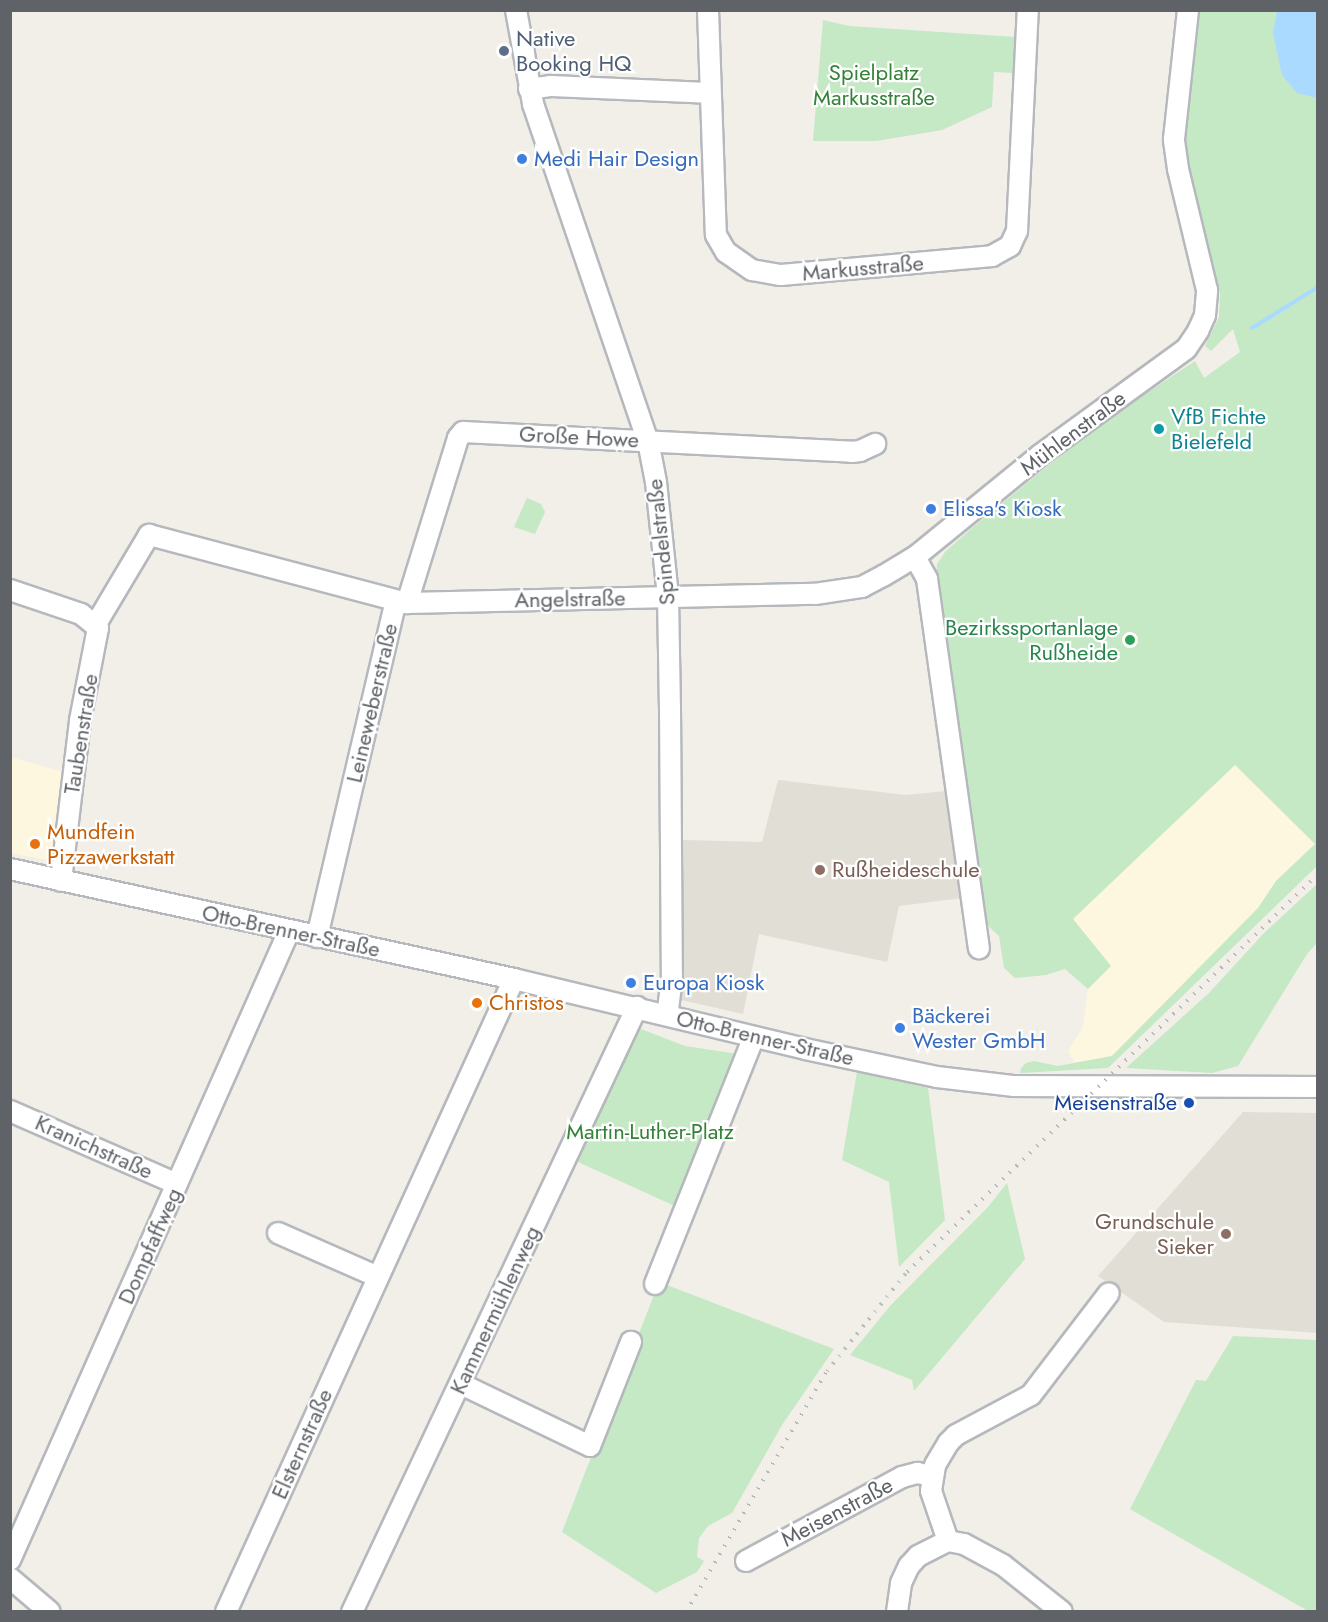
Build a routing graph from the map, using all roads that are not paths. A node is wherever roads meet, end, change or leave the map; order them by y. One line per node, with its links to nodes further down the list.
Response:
1 (516, 10): 5 (street, Spindelstraße)
2 (708, 10): 6 (street, Markusstraße)
3 (1028, 10): 6 (street, Markusstraße)
4 (1188, 10): 10 (street, Mühlenstraße)
5 (530, 89): 6 (street); 7 (street, Spindelstraße)
6 (709, 93)
7 (648, 441): 8 (street, Große Howe); 12 (street, Spindelstraße); 13 (street, Große Howe)
8 (874, 444)
9 (230, 555): 13 (street, Leineweberstraße); 14 (street, Taubenstraße)
10 (915, 557): 12 (street, Angelstraße); 19 (street)
11 (10, 590): 14 (street)
12 (668, 596): 13 (street, Angelstraße); 22 (street, Spindelstraße)
13 (401, 602): 18 (street, Leineweberstraße)
14 (96, 624): 16 (street, Taubenstraße)
15 (10, 869): 16 (street, Otto-Brenner-Straße)
16 (61, 881): 17 (street, Otto-Brenner-Straße)
17 (288, 931): 18 (street, Otto-Brenner-Straße); 26 (street, Dompfaffweg)
18 (317, 937): 20 (street, Otto-Brenner-Straße)
19 (979, 948)
20 (514, 979): 21 (street, Otto-Brenner-Straße); 28 (street, Elsternstraße)
21 (637, 1007): 22 (street, Otto-Brenner-Straße); 32 (street, Kammermühlenweg)
22 (666, 1015): 23 (street, Otto-Brenner-Straße)
23 (754, 1037): 24 (street, Otto-Brenner-Straße); 29 (street)
24 (1317, 1087)
25 (10, 1111): 26 (street, Kranichstraße)
26 (177, 1184): 35 (street, Dompfaffweg)
27 (278, 1233): 28 (street)
28 (378, 1277): 39 (street, Elsternstraße)
29 (656, 1284)
30 (1109, 1293): 33 (street)
31 (631, 1342): 32 (street)
32 (461, 1384): 40 (street, Kammermühlenweg)
33 (932, 1476): 34 (street); 36 (street, Meisenstraße)
34 (948, 1541): 41 (street); 42 (street)
35 (10, 1560)
36 (746, 1562)
37 (10, 1578): 38 (street)
38 (50, 1611)
39 (226, 1611)
40 (352, 1611)
41 (897, 1611)
42 (1062, 1611)

